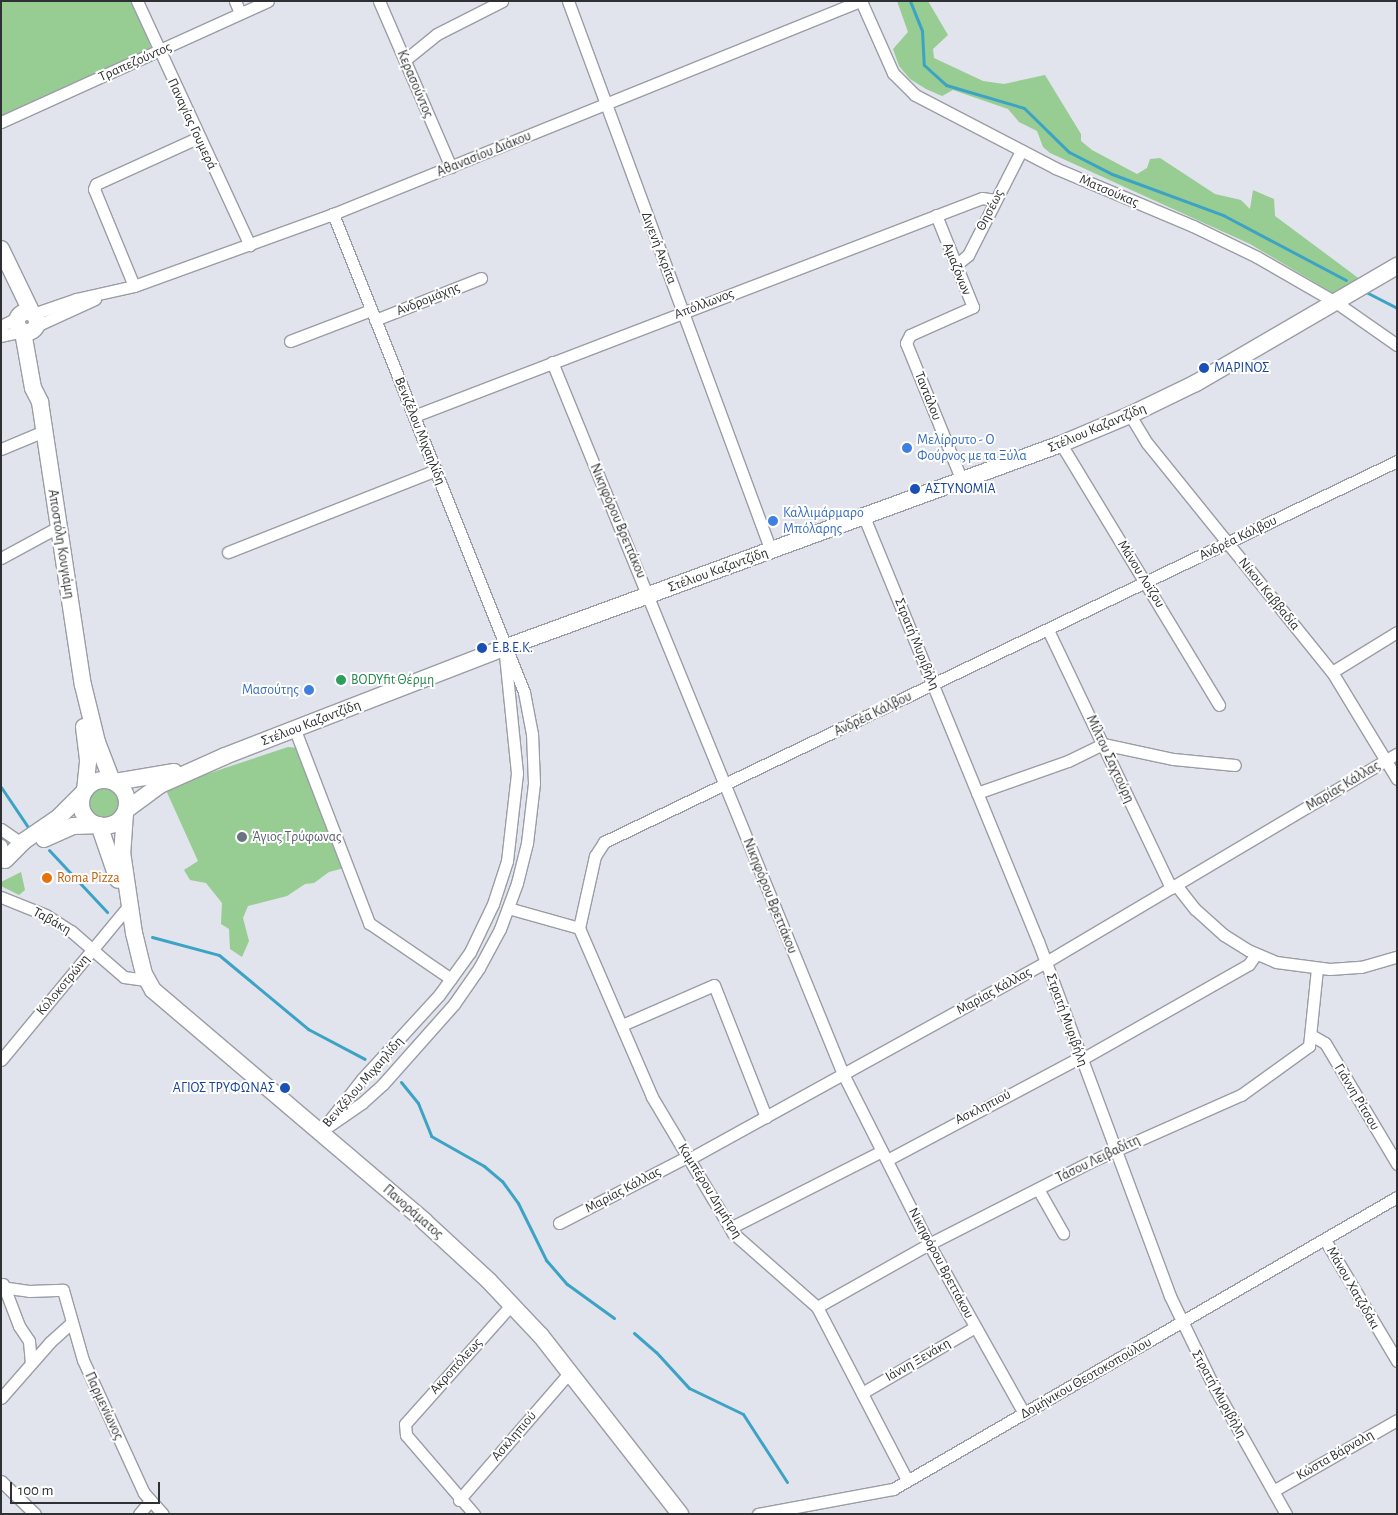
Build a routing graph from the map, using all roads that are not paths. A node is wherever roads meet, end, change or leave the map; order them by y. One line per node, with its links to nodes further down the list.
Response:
1 (137, 1): 9 (street, Παναγίας Γουμερά)
2 (235, 1): 8 (street)
3 (268, 1): 8 (street, Τραπεζούντος)
4 (379, 1): 10 (street, Κερασούντος)
5 (502, 1): 10 (street)
6 (568, 1): 11 (street, Διγενή Ακρίτα)
7 (860, 1): 11 (street, Αθανασίου Διάκου); 14 (street, Ματσούκας)
8 (240, 14): 9 (street, Τραπεζούντος)
9 (158, 52): 12 (street, Τραπεζούντος); 13 (street, Παναγίας Γουμερά)
10 (405, 60): 15 (street, Κερασούντος)
11 (605, 105): 15 (street, Αθανασίου Διάκου); 27 (street, Διγενή Ακρίτα)
12 (1, 122)
13 (199, 137): 19 (street, Παναγίας Γουμερά); 25 (street)
14 (1021, 151): 16 (street, Θησέως); 26 (street, Ματσούκας)
15 (451, 167): 17 (street, Αθανασίου Διάκου)
16 (995, 200): 18 (street, Απόλλωνος); 21 (street, Θησέως)
17 (333, 214): 19 (street, Αθανασίου Διάκου); 28 (street, Βενιζέλου Μιχαηλίδη)
18 (936, 215): 21 (street, Αμαζόνων); 27 (street, Απόλλωνος)
19 (250, 245): 25 (street, Αθανασίου Διάκου)
20 (1, 249): 29 (main road, Αποστόλη Κουγιάμη)
21 (956, 265): 32 (street, Αμαζόνων)
22 (1397, 266): 26 (main road, Στέλιου Καζαντζίδη)
23 (1, 269): 29 (main road, Αποστόλη Κουγιάμη)
24 (481, 278): 28 (street, Ανδρομάχης)
25 (134, 286): 29 (street, Αθανασίου Διάκου)
26 (1337, 303): 34 (street, Ματσούκας); 36 (main road, Στέλιου Καζαντζίδη)
27 (683, 312): 35 (street, Απόλλωνος); 47 (street, Διγενή Ακρίτα)
28 (373, 315): 33 (street, Ανδρομάχης); 37 (street, Βενιζέλου Μιχαηλίδη)
29 (27, 322): 30 (street, Αθανασίου Διάκου); 31 (street, Αθανασίου Διάκου); 38 (main road, Αποστόλη Κουγιάμη)
30 (1, 326)
31 (1, 336)
32 (906, 340): 43 (street, Ταντάλου)
33 (290, 341)
34 (1397, 346)
35 (552, 362): 37 (street, Απόλλωνος); 51 (street, Νικηφόρου Βρεττάκου)
36 (1130, 415): 39 (main road, Στέλιου Καζαντζίδη); 46 (street, Νίκου Καββαδία)
37 (414, 416): 42 (street, Βενιζέλου Μιχαηλίδη)
38 (44, 431): 40 (street); 45 (main road, Αποστόλη Κουγιάμη)
39 (1061, 444): 43 (main road, Στέλιου Καζαντζίδη); 50 (street, Μάνου Λοϊζου)
40 (1, 449)
41 (1397, 461): 46 (street, Ανδρέα Κάλβου)
42 (436, 470): 48 (street); 54 (street, Βενιζέλου Μιχαηλίδη)
43 (962, 481): 44 (main road, Στέλιου Καζαντζίδη)
44 (864, 517): 47 (main road, Στέλιου Καζαντζίδη); 57 (street, Στρατή Μυριβήλη)
45 (58, 527): 49 (street); 56 (main road, Αποστόλη Κουγιάμη)
46 (1228, 543): 50 (street, Ανδρέα Κάλβου); 55 (street, Νίκου Καββαδία)
47 (771, 551): 51 (main road, Στέλιου Καζαντζίδη)
48 (228, 552)
49 (1, 558)
50 (1147, 582): 52 (street, Ανδρέα Κάλβου); 58 (street, Μάνου Λοϊζου)
51 (649, 595): 54 (main road, Στέλιου Καζαντζίδη); 67 (street, Νικηφόρου Βρεττάκου)
52 (1048, 630): 57 (street, Ανδρέα Κάλβου); 60 (street, Μίλτου Σαχτούρη)
53 (1397, 632): 55 (street)
54 (504, 648): 59 (main road, Στέλιου Καζαντζίδη); 77 (street, Βενιζέλου Μιχαηλίδη); 86 (street, Βενιζέλου Μιχαηλίδη)
55 (1332, 672): 62 (street, Νίκου Καββαδία)
56 (83, 685): 66 (main road, Αποστόλη Κουγιάμη); 68 (main road, Αποστόλη Κουγιάμη)
57 (934, 685): 67 (street, Ανδρέα Κάλβου); 69 (street, Στρατή Μυριβήλη)
58 (1218, 705)
59 (295, 730): 64 (main road, Στέλιου Καζαντζίδη); 86 (street)
60 (1103, 744): 63 (street); 69 (street); 75 (street, Μίλτου Σαχτούρη)
61 (1397, 754): 62 (street, Μαρίας Κάλλας)
62 (1386, 760): 65 (street, Νίκου Καββαδία); 75 (street, Μαρίας Κάλλας)
63 (1235, 765)
64 (189, 770): 66 (main road, Στέλιου Καζαντζίδη); 70 (main road, Στέλιου Καζαντζίδη)
65 (1397, 779)
66 (114, 782): 68 (main road); 70 (main road)
67 (725, 785): 79 (street, Ανδρέα Κάλβου); 92 (street, Νικηφόρου Βρεττάκου)
68 (84, 791): 71 (main road); 73 (main road)
69 (977, 793): 84 (street, Στρατή Μυριβήλη)
70 (125, 811): 71 (main road); 80 (main road, Πανοράματος)
71 (98, 825): 73 (main road); 78 (main road, Πανοράματος)
72 (1, 829): 73 (street)
73 (35, 838): 74 (main road)
74 (2, 856)
75 (1173, 887): 82 (street, Μίλτου Σαχτούρη); 84 (street, Μαρίας Κάλλας)
76 (1, 897): 81 (street, Ταβάκη)
77 (508, 908): 79 (street); 94 (street, Βενιζέλου Μιχαηλίδη)
78 (125, 910): 80 (main road, Πανοράματος); 81 (street, Κολοκοτρώνη)
79 (579, 928): 88 (street, Καμπέρου Δημήτρη)
80 (134, 933): 87 (main road, Πανοράματος)
81 (93, 949): 87 (street, Ταβάκη); 91 (street, Κολοκοτρώνη)
82 (1256, 954): 85 (street, Μίλτου Σαχτούρη); 90 (street, Ασκληπιού)
83 (1397, 957): 85 (street, Μίλτου Σαχτούρη)
84 (1046, 962): 90 (street, Στρατή Μυριβήλη); 92 (street, Μαρίας Κάλλας)
85 (1317, 969): 89 (street, Τάσου Λειβαδίτη)
86 (450, 979): 94 (street, Βενιζέλου Μιχαηλίδη)
87 (146, 980): 94 (main road, Πανοράματος)
88 (622, 1025): 93 (street); 97 (street, Καμπέρου Δημήτρη)
89 (1311, 1035): 95 (street, Τάσου Λειβαδίτη); 98 (street, Γιάννη Ρίτσου)
90 (1081, 1058): 95 (street, Στρατή Μυριβήλη); 96 (street, Ασκληπιού)
91 (1, 1060)
92 (843, 1074): 93 (street, Μαρίας Κάλλας); 96 (street, Νικηφόρου Βρεττάκου)
93 (766, 1117): 97 (street, Μαρίας Κάλλας)
94 (320, 1132): 107 (main road, Πανοράματος)
95 (1114, 1151): 99 (street, Τάσου Λειβαδίτη); 110 (street, Στρατή Μυριβήλη)
96 (884, 1155): 102 (street, Ασκληπιού); 105 (street, Νικηφόρου Βρεττάκου)
97 (689, 1158): 101 (street, Μαρίας Κάλλας); 102 (street, Καμπέρου Δημήτρη)
98 (1397, 1164)
99 (1038, 1188): 103 (street); 105 (street, Τάσου Λειβαδίτη)
100 (1397, 1198): 104 (street, Δομήνικου Θεοτοκοπούλου)
101 (559, 1223)
102 (730, 1228): 108 (street, Καμπέρου Δημήτρη)
103 (1063, 1233)
104 (1325, 1240): 110 (street, Δομήνικου Θεοτοκοπούλου); 112 (street, Μάνου Χατζιδάκι)
105 (929, 1244): 108 (street, Τάσου Λειβαδίτη); 111 (street, Νικηφόρου Βρεττάκου)
106 (2, 1285): 109 (street, Παρμενίωνος); 113 (street)
107 (512, 1304): 114 (main road, Πανοράματος); 122 (street, Ακροπόλεως)
108 (817, 1308): 115 (street, Καμπέρου Δημήτρη)
109 (71, 1323): 113 (street); 123 (street, Παρμενίωνος)
110 (1181, 1323): 117 (street, Δομήνικου Θεοτοκοπούλου); 121 (street, Στρατή Μυριβήλη)
111 (975, 1327): 115 (street, Ιάννη Ξενάκη); 117 (street, Νικηφόρου Βρεττάκου)
112 (1397, 1361)
113 (31, 1362): 116 (street)
114 (570, 1372): 122 (street, Ασκληπιού); 124 (main road, Πανοράματος)
115 (862, 1393): 119 (street, Καμπέρου Δημήτρη)
116 (1, 1398)
117 (1024, 1413): 119 (street, Δομήνικου Θεοτοκοπούλου)
118 (1397, 1420): 121 (street, Κώστα Βάρναλη)
119 (907, 1480): 129 (street, Δομήνικου Θεοτοκοπούλου)
120 (1, 1481): 125 (street)
121 (1273, 1491): 130 (street, Στρατή Μυριβήλη)
122 (459, 1500): 128 (street)
123 (150, 1501): 126 (street); 127 (street, Παρμενίωνος)
124 (678, 1513)
125 (35, 1514)
126 (139, 1514)
127 (163, 1514)
128 (474, 1514)
129 (758, 1514)
130 (1286, 1514)

